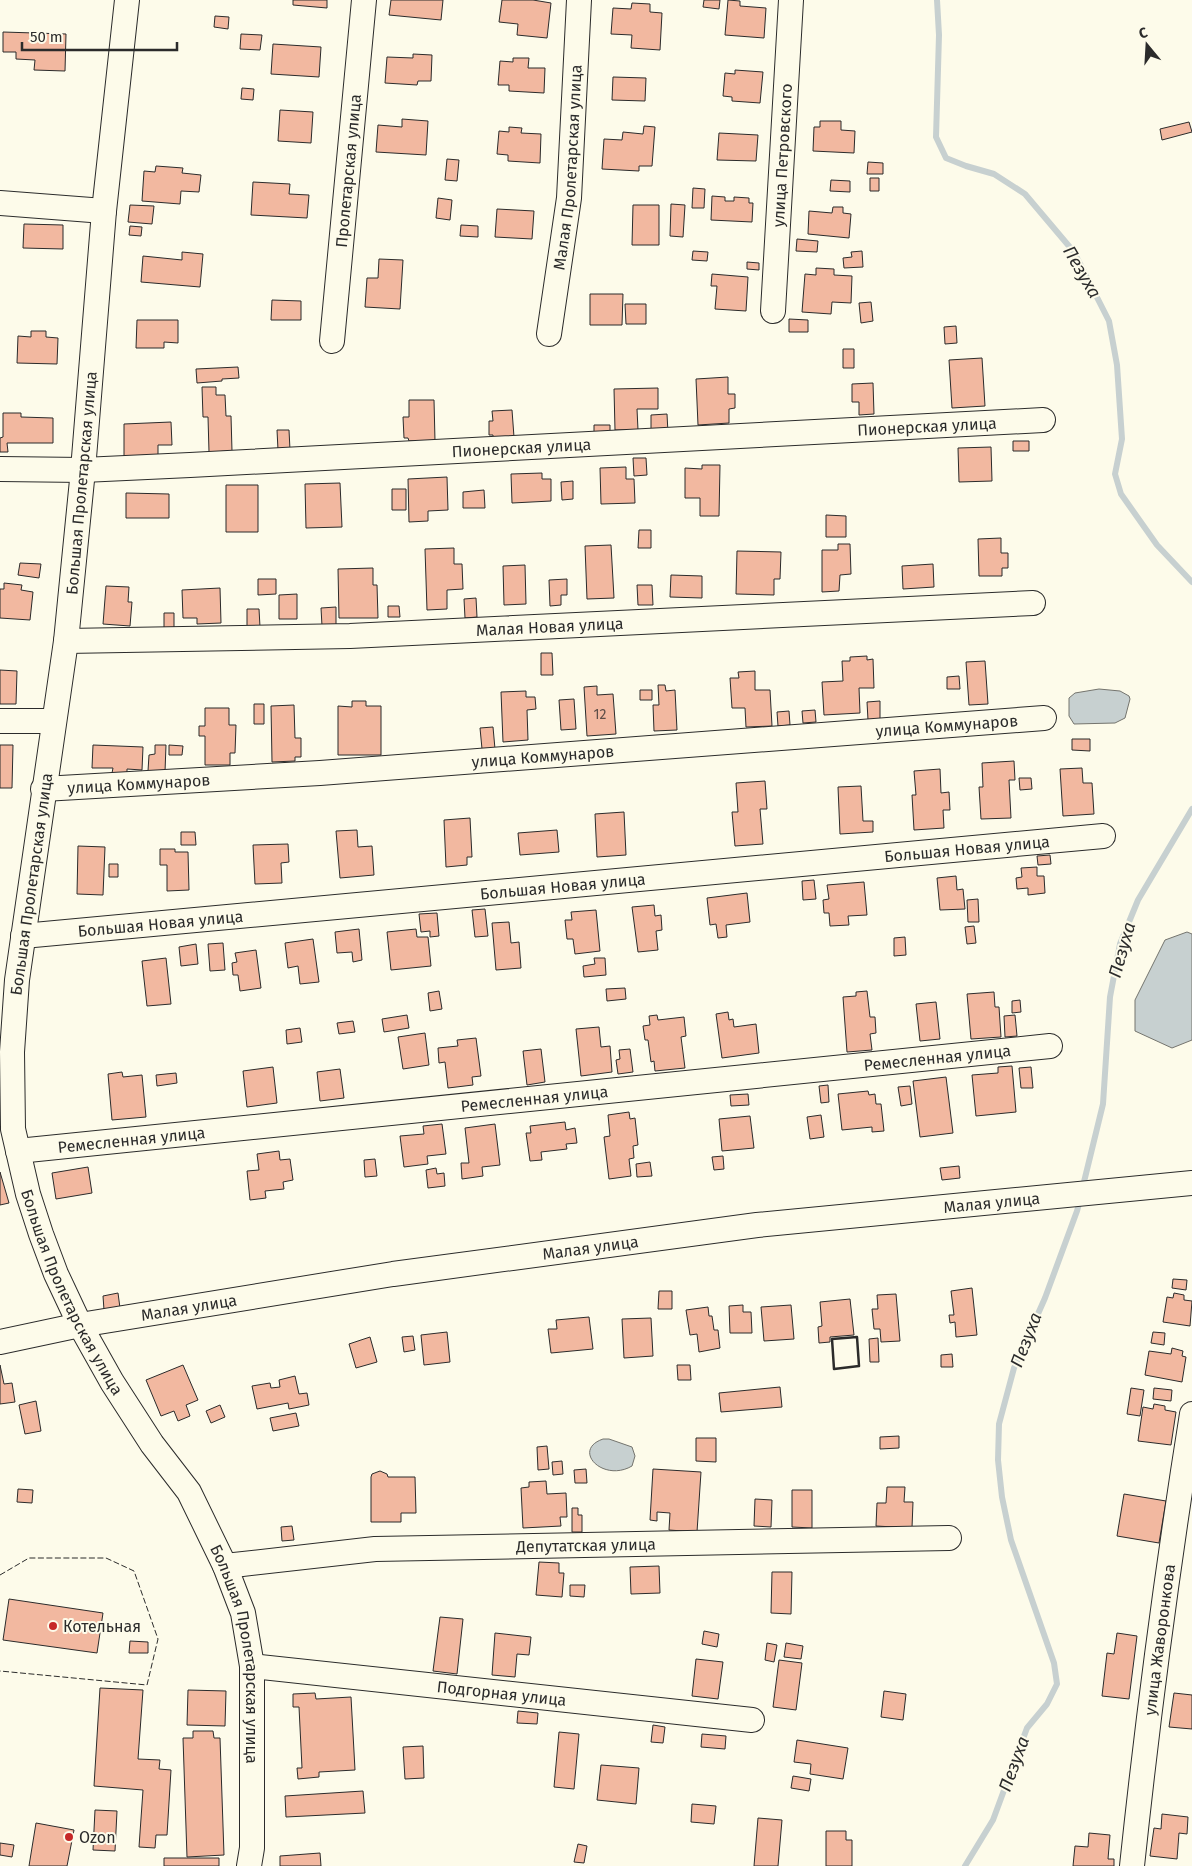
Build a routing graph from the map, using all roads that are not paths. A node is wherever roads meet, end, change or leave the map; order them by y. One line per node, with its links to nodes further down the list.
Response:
1 (127, 0): 6 (street, Большая Пролетарская улица)
2 (364, 0): 9 (street, Пролетарская улица)
3 (579, 0): 8 (street, Малая Пролетарская улица)
4 (791, 0): 7 (street, улица Петровского)
5 (0, 203): 6 (street)
6 (104, 211): 12 (street, Большая Пролетарская улица)
7 (773, 311)
8 (549, 334)
9 (332, 342)
10 (1043, 420): 12 (street, Пионерская улица)
11 (0, 469): 12 (street, Пионерская улица)
12 (83, 470): 14 (street, Большая Пролетарская улица)
13 (1033, 602): 14 (street, Малая Новая улица)
14 (66, 641): 17 (street, Большая Пролетарская улица)
15 (1044, 718): 18 (street, улица Коммунаров)
16 (0, 721): 17 (street)
17 (53, 721): 18 (street, Большая Пролетарская улица)
18 (43, 789): 20 (street, Большая Пролетарская улица)
19 (1103, 836): 20 (street, Большая Новая улица)
20 (23, 936): 21 (street, Большая Пролетарская улица)
21 (8, 981): 23 (street, Большая Пролетарская улица)
22 (1050, 1046): 23 (street, Ремесленная улица)
23 (10, 1137): 25 (street, Большая Пролетарская улица)
24 (1192, 1183): 25 (street, Малая улица)
25 (80, 1325): 26 (street, Малая улица); 29 (street, Большая Пролетарская улица)
26 (0, 1342)
27 (1192, 1414): 33 (street, улица Жаворонкова)
28 (949, 1538): 29 (street, Депутатская улица)
29 (225, 1566): 30 (street, Большая Пролетарская улица)
30 (252, 1666): 31 (street, Подгорная улица); 32 (street, Большая Пролетарская улица)
31 (752, 1720)
32 (249, 1866)
33 (1132, 1866)

